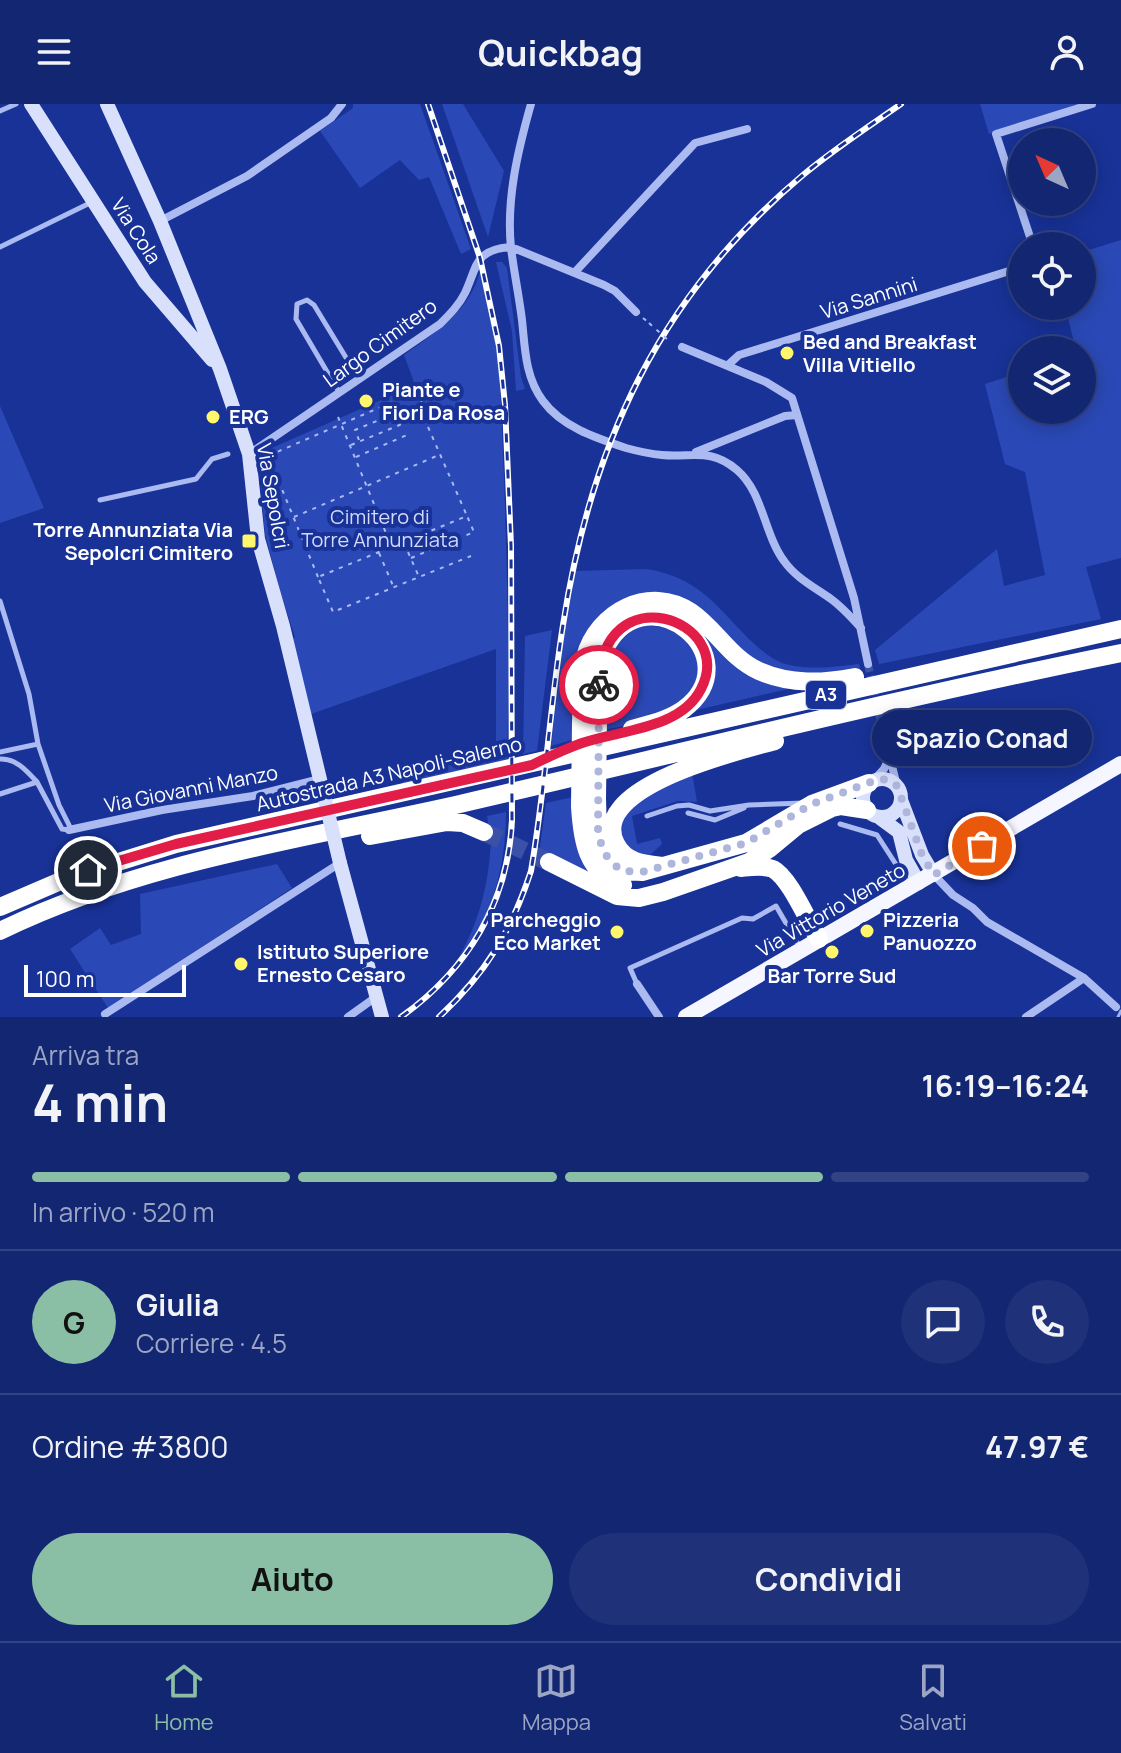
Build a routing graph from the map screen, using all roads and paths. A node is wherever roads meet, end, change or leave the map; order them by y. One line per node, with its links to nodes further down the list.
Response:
1 (16, 104): 7 (lane)
2 (31, 104): 9 (street, Via Cola)
3 (107, 104): 10 (street, Via Sepolcri)
4 (342, 104): 10 (street)
5 (531, 104): 13 (street)
6 (1092, 104): 11 (street)
7 (0, 111)
8 (747, 129): 15 (street)
9 (93, 202): 12 (lane); 21 (street, Via Cola)
10 (160, 221): 21 (street, Via Sepolcri)
11 (1028, 232)
12 (0, 247)
13 (511, 247): 15 (street); 22 (street, Largo Cimitero); 33 (street)
14 (1008, 271): 20 (street, Via Sannini)
15 (575, 272): 16 (street)
16 (636, 312)
17 (649, 323): 18 (path, bridge)
18 (668, 340)
19 (682, 347): 20 (street)
20 (728, 365): 25 (street)
21 (220, 369): 32 (street, Via Sepolcri)
22 (359, 379): 23 (street, Largo Cimitero); 23 (lane)
23 (339, 392): 32 (street, Largo Cimitero)
24 (396, 413): 30 (path)
25 (797, 415): 33 (street); 50 (street)
26 (338, 417): 27 (path)
27 (340, 423): 31 (path); 35 (path); 40 (path)
28 (402, 424): 30 (path)
29 (407, 435): 36 (path)
30 (360, 441): 31 (path)
31 (350, 445): 36 (path)
32 (245, 452): 64 (street, Via Sepolcri)
33 (695, 453): 50 (street)
34 (228, 454): 38 (lane)
35 (440, 454): 37 (path); 39 (path)
36 (355, 457): 37 (path)
37 (367, 486): 40 (path); 42 (path)
38 (100, 500)
39 (467, 516): 41 (path); 45 (path)
40 (293, 518): 46 (path)
41 (404, 542): 42 (path); 45 (path)
42 (392, 547): 43 (path)
43 (379, 552): 46 (path); 48 (path)
44 (471, 556): 47 (path)
45 (411, 558): 47 (path)
46 (318, 577): 48 (path)
47 (420, 577): 48 (path)
48 (394, 588)
49 (0, 601): 58 (lane)
50 (861, 628): 54 (street)
51 (1121, 629): 52 (highway, Autostrada A3 Napoli-Salerno / A3)
52 (1016, 652): 56 (highway); 63 (highway, Autostrada A3 Napoli-Salerno / A3)
53 (1121, 653): 55 (highway, A3)
54 (868, 664)
55 (906, 699): 78 (highway, A3); 81 (highway)
56 (589, 721): 63 (highway); 69 (highway, bridge)
57 (882, 726): 60 (street)
58 (38, 744): 59 (lane); 76 (lane)
59 (0, 752)
60 (890, 755): 66 (street); 67 (street)
61 (0, 759): 65 (lane)
62 (1121, 764): 84 (main road, Via Vittorio Veneto)
63 (532, 765): 85 (highway, Autostrada A3 Napoli-Salerno / A3)
64 (320, 779): 76 (street, Via Giovanni Manzo); 80 (street, Via Sepolcri, bridge)
65 (37, 782): 68 (lane); 76 (lane)
66 (871, 782): 67 (street); 70 (highway); 73 (street)
67 (899, 793): 73 (street); 84 (street)
68 (0, 794)
69 (589, 803): 81 (highway); 83 (highway)
70 (812, 804): 71 (lane); 81 (highway)
71 (749, 805): 72 (lane); 74 (lane)
72 (688, 813)
73 (873, 814): 82 (highway); 84 (street)
74 (647, 816)
75 (840, 824): 84 (lane)
76 (70, 830)
77 (484, 832): 78 (highway)
78 (217, 857): 86 (highway, A3)
79 (549, 862): 83 (highway)
80 (340, 863): 91 (street, Via Sepolcri); 93 (street)
81 (663, 866)
82 (726, 871): 83 (highway); 87 (highway)
83 (689, 882)
84 (921, 882): 87 (main road, Via Vittorio Veneto); 89 (street)
85 (0, 907)
86 (0, 931)
87 (819, 939): 88 (main road, Via Vittorio Veneto)
88 (801, 950): 90 (lane); 97 (main road, Via Vittorio Veneto)
89 (1084, 978): 92 (street); 98 (street)
90 (637, 984): 96 (street)
91 (376, 997): 94 (street); 95 (street, Via Sepolcri)
92 (1116, 1007)
93 (105, 1014)
94 (348, 1017)
95 (382, 1017)
96 (659, 1017)
97 (686, 1017)
98 (1026, 1017)

